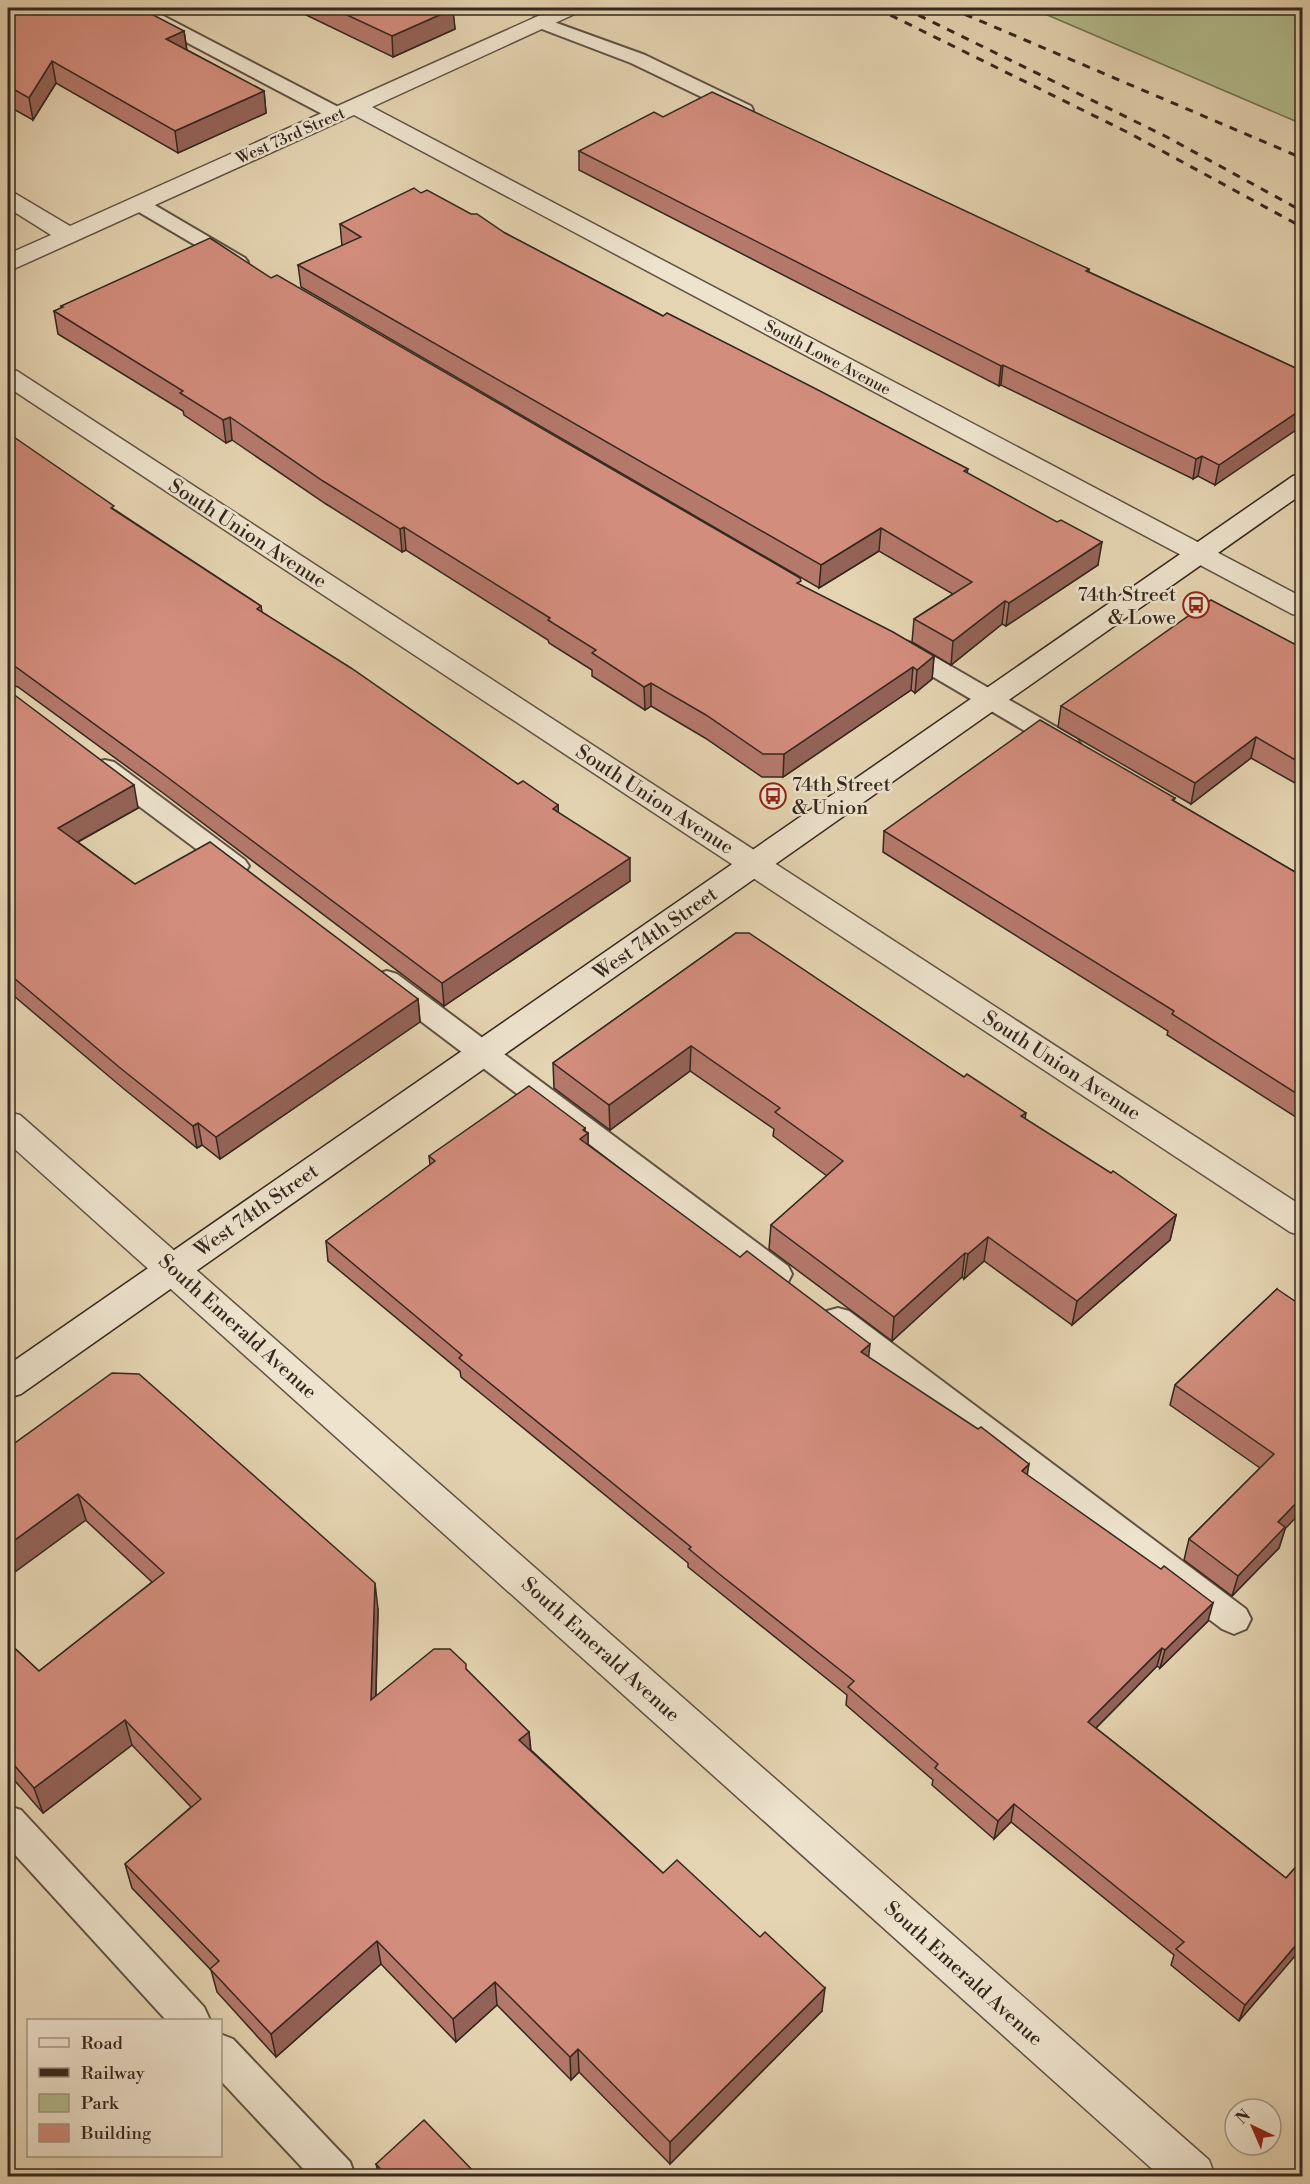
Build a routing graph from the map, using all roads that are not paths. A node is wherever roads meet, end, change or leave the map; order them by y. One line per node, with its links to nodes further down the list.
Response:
1 (135, 8): 3 (lane)
2 (554, 13): 3 (street, West 73rd Street); 4 (lane)
3 (345, 110): 6 (street, West 73rd Street); 12 (street, South Lowe Avenue)
4 (766, 121)
5 (8, 198): 7 (street)
6 (139, 204): 7 (street, West 73rd Street); 9 (lane)
7 (68, 235): 8 (street, West 73rd Street)
8 (8, 263)
9 (261, 275)
10 (8, 376): 18 (street, South Union Avenue)
11 (1302, 482): 12 (street, West 74th Street)
12 (1200, 554): 13 (street, South Lowe Avenue); 15 (street, West 74th Street)
13 (1302, 608)
14 (886, 638): 15 (lane)
15 (991, 699): 17 (lane); 18 (street, West 74th Street)
16 (83, 751): 19 (lane)
17 (1089, 757)
18 (754, 864): 21 (street, West 74th Street); 23 (street, South Union Avenue)
19 (261, 886)
20 (365, 964): 21 (lane)
21 (483, 1053): 24 (street, West 74th Street); 26 (lane)
22 (8, 1124): 24 (street, South Emerald Avenue)
23 (1302, 1223)
24 (173, 1269): 25 (street, West 74th Street); 31 (street, South Emerald Avenue)
25 (8, 1384)
26 (1234, 1619)
27 (8, 1822): 28 (lane)
28 (190, 2019)
29 (222, 2054): 30 (lane)
30 (336, 2176)
31 (1193, 2176)

